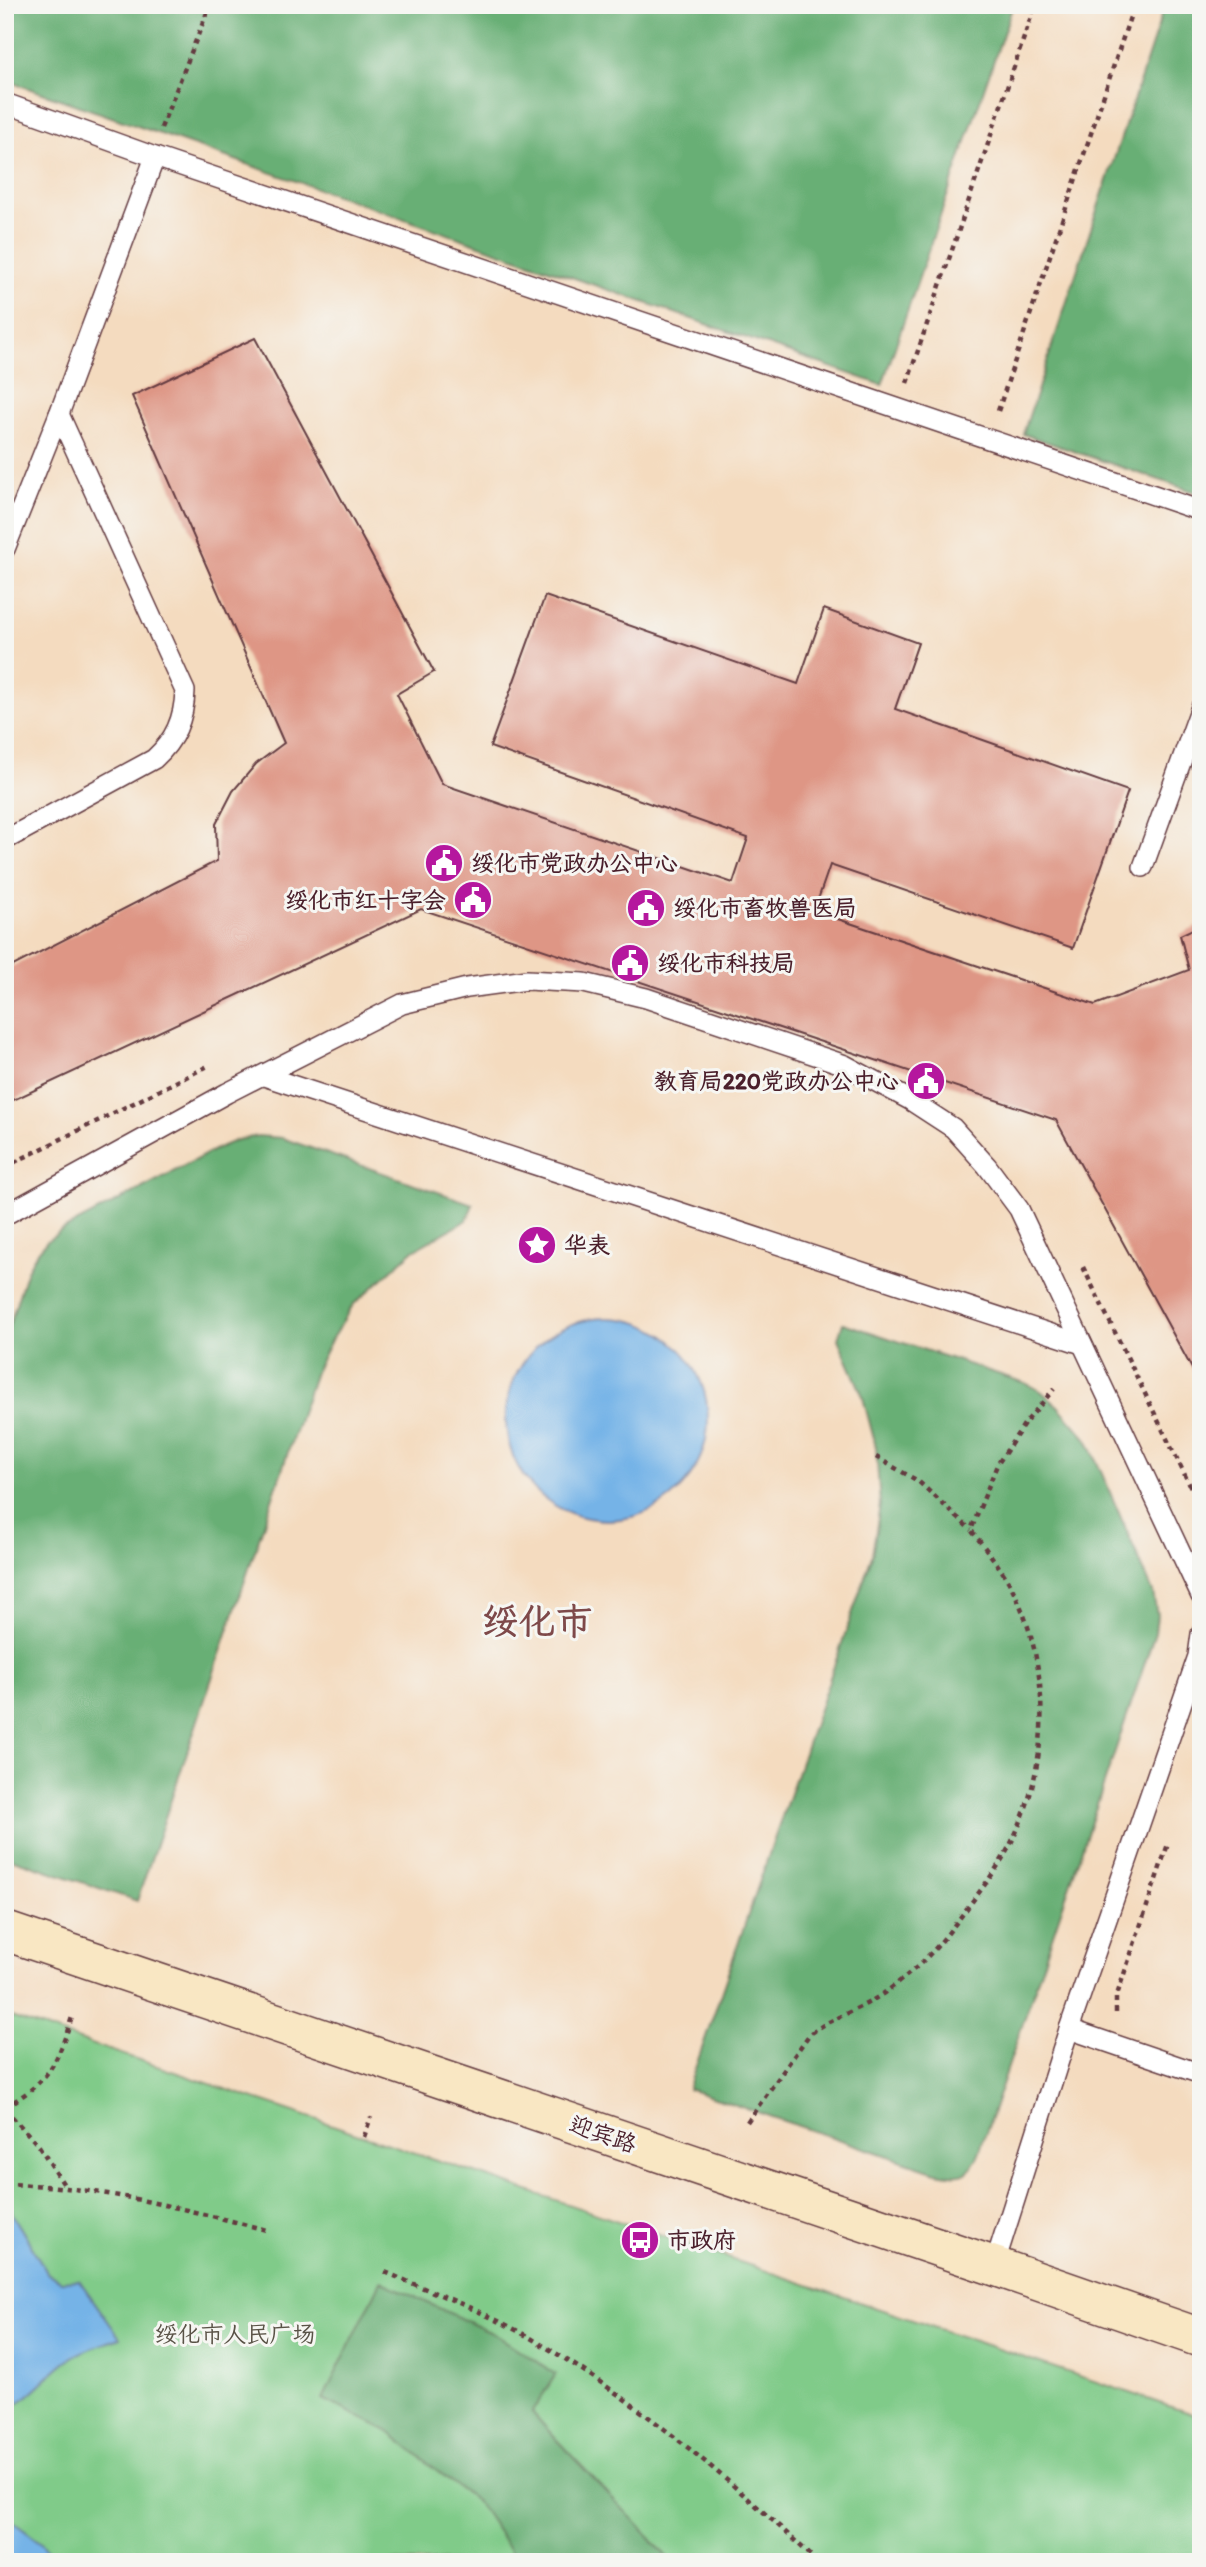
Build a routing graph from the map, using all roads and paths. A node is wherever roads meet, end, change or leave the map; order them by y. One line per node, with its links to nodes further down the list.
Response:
1 (210, 5): 5 (path)
2 (1035, 5): 6 (path)
3 (1134, 5): 8 (path)
4 (5, 103): 5 (lane)
5 (153, 156): 6 (lane); 7 (lane)
6 (898, 407): 8 (lane)
7 (60, 414): 10 (lane); 12 (lane)
8 (989, 438): 9 (lane)
9 (1201, 511)
10 (5, 549)
11 (1201, 707): 13 (lane)
12 (5, 840)
13 (1143, 867)
14 (217, 1062): 16 (path)
15 (264, 1076): 17 (lane); 19 (lane); 19 (lane)
16 (5, 1167)
17 (5, 1215)
18 (1078, 1258): 22 (path)
19 (1082, 1345): 24 (lane)
20 (1054, 1389): 23 (path)
21 (876, 1457): 23 (path)
22 (1201, 1508)
23 (971, 1530): 34 (path)
24 (1201, 1597)
25 (1201, 1634): 30 (lane)
26 (1169, 1839): 28 (path)
27 (5, 1931): 39 (main road, 迎宾路)
28 (1116, 2013)
29 (73, 2014): 32 (path)
30 (1069, 2029): 31 (lane); 39 (lane)
31 (1201, 2074)
32 (5, 2108): 37 (path)
33 (371, 2117): 35 (path)
34 (747, 2122)
35 (364, 2137)
36 (5, 2184): 37 (path)
37 (66, 2188): 38 (path)
38 (270, 2231)
39 (994, 2266): 41 (main road, 迎宾路)
40 (385, 2272): 42 (path)
41 (1201, 2339)
42 (818, 2562)

